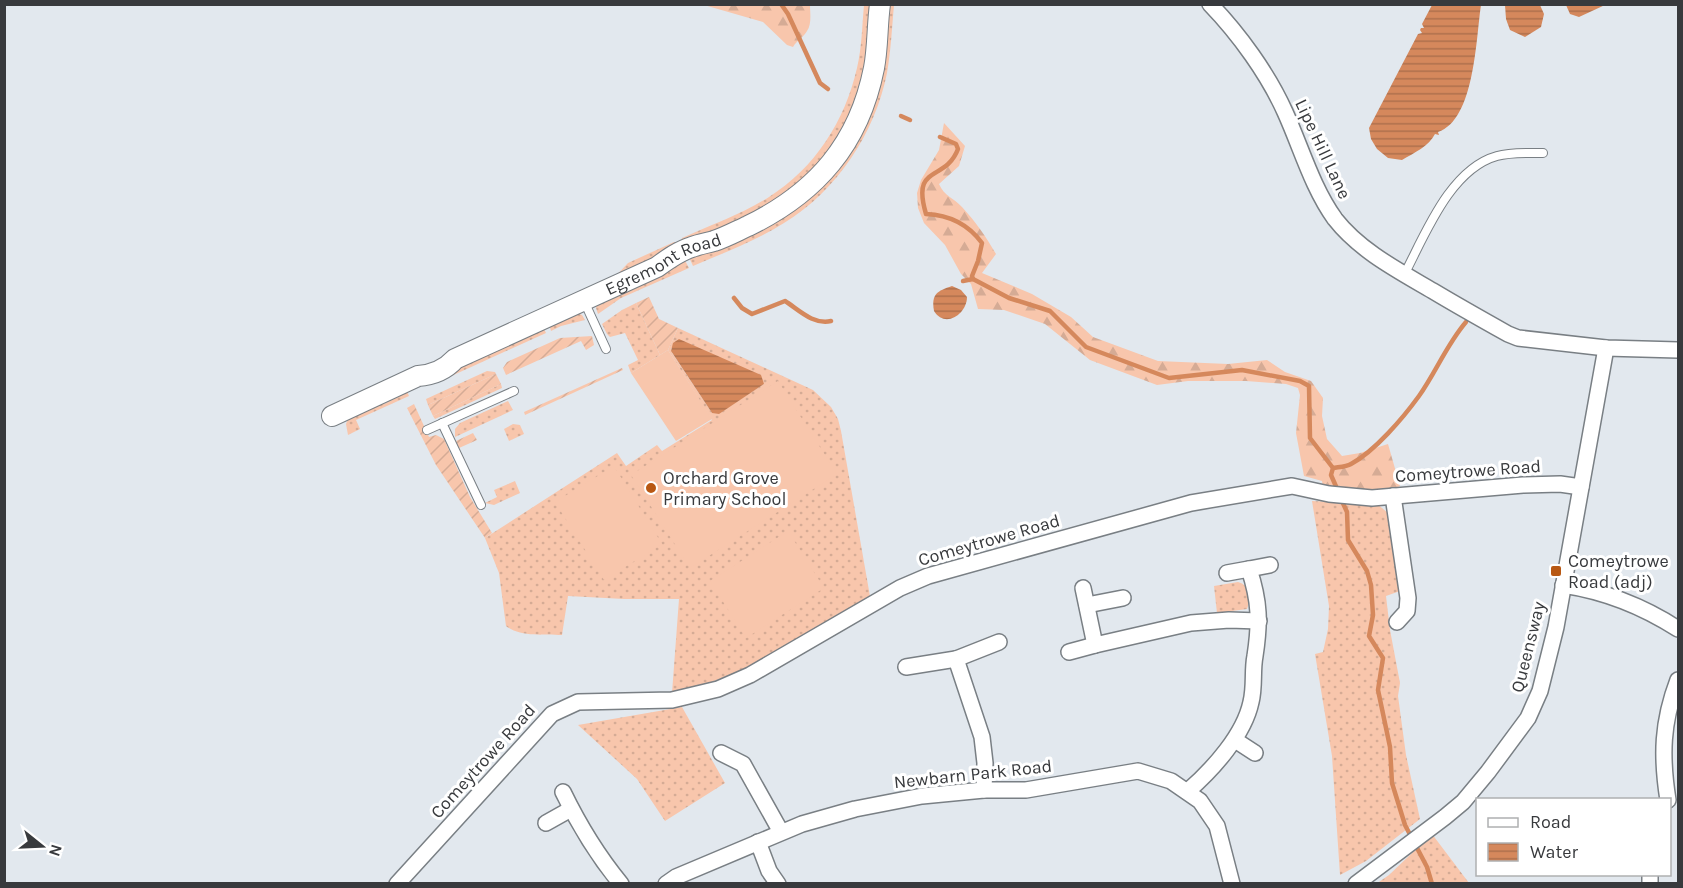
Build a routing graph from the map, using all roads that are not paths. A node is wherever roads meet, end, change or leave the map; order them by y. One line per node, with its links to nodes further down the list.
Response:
1 (880, 4): 5 (street, Egremont Road)
2 (1210, 4): 4 (street, Lipe Hill Lane)
3 (1544, 153): 4 (lane)
4 (1404, 275): 6 (street, Lipe Hill Lane)
5 (584, 301): 7 (lane); 10 (street, Egremont Road)
6 (1606, 348): 8 (street, Lipe Hill Lane); 13 (street, Queensway)
7 (606, 349)
8 (1678, 350)
9 (514, 391): 11 (lane)
10 (332, 416)
11 (442, 423): 12 (lane); 15 (lane)
12 (426, 430)
13 (1581, 487): 14 (street, Comeytrowe Road); 19 (street, Queensway)
14 (1394, 496): 24 (street); 44 (street, Comeytrowe Road)
15 (481, 505)
16 (1270, 565): 17 (street)
17 (1249, 569): 18 (street); 23 (street)
18 (1227, 573)
19 (1563, 585): 25 (street); 49 (street, Queensway)
20 (1083, 588): 22 (street)
21 (1123, 598): 22 (street)
22 (1087, 605): 27 (street)
23 (1259, 621): 27 (street); 32 (street)
24 (1397, 622)
25 (1678, 629)
26 (999, 642): 29 (street)
27 (1095, 645): 28 (street)
28 (1069, 652)
29 (956, 659): 30 (street); 36 (street)
30 (906, 667)
31 (1678, 680): 35 (street)
32 (1235, 740): 34 (street); 37 (street)
33 (721, 753): 42 (street)
34 (1255, 753)
35 (1671, 761): 39 (street)
36 (984, 790): 37 (street, Newbarn Park Road); 42 (street, Newbarn Park Road)
37 (1188, 791): 48 (street, Newbarn Park Road)
38 (563, 792): 40 (street)
39 (1668, 798)
40 (571, 809): 41 (street); 45 (street)
41 (546, 823)
42 (781, 832): 43 (street, Newbarn Park Road)
43 (758, 842): 46 (street, Newbarn Park Road); 47 (street)
44 (398, 884)
45 (621, 884)
46 (666, 884)
47 (778, 884)
48 (1232, 884)
49 (1356, 884)

